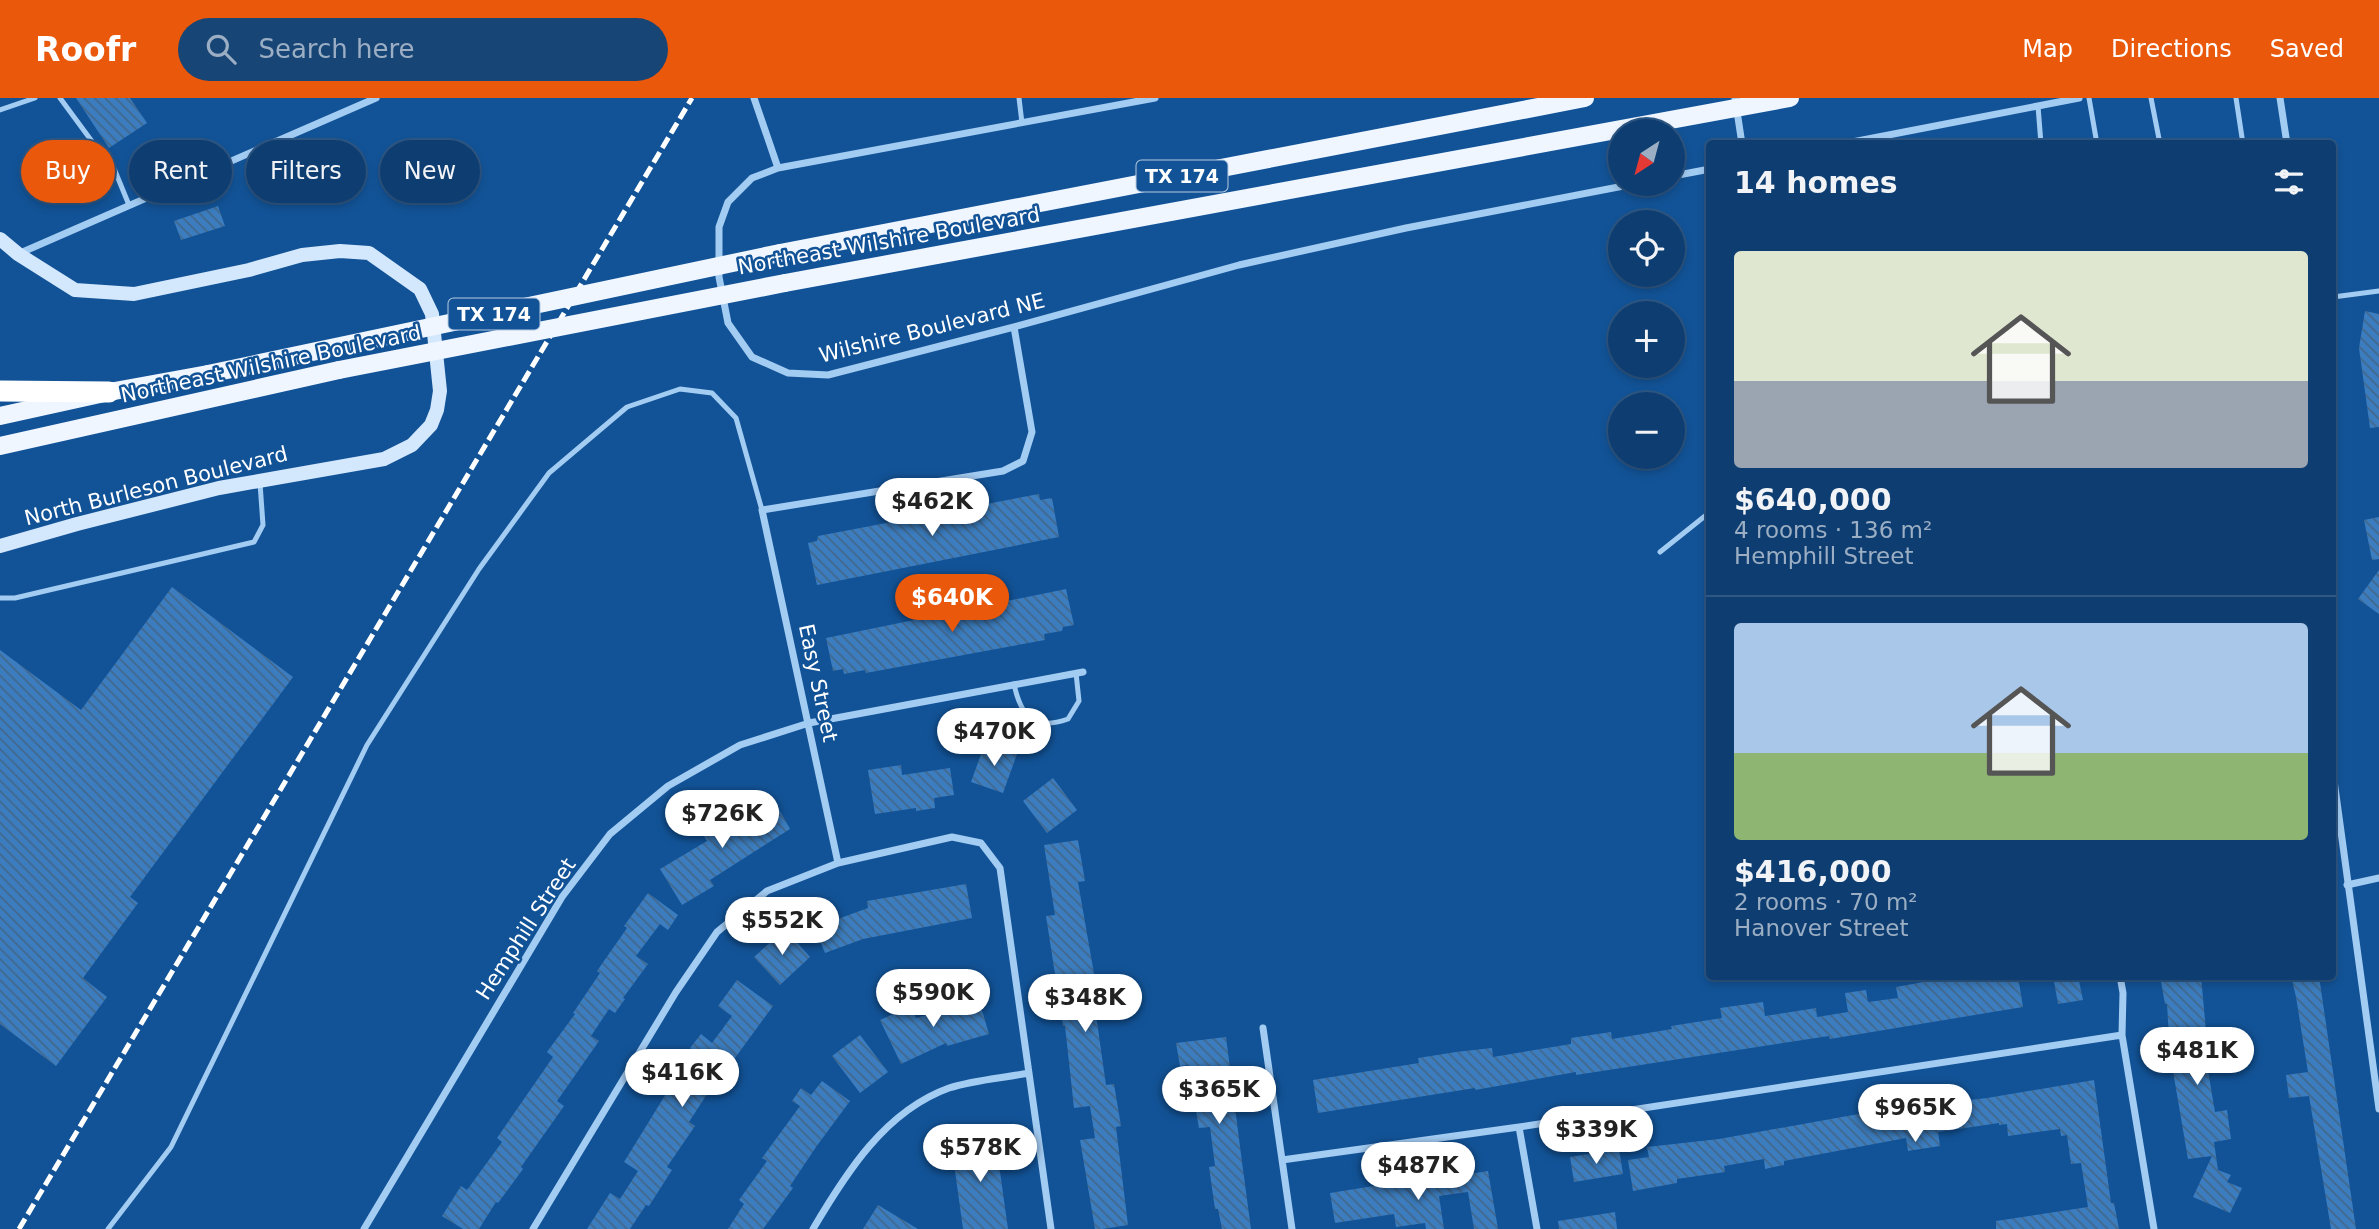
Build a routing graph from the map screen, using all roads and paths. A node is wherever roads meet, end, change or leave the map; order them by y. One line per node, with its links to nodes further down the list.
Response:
1 (35, 98): 17 (lane)
2 (60, 98): 30 (lane)
3 (376, 98): 30 (street)
4 (754, 98): 26 (street)
5 (1019, 98): 18 (lane)
6 (1155, 98): 14 (street, Wilshire Boulevard NE)
7 (1585, 98): 37 (main road, Northeast Wilshire Boulevard / TX 174, bridge)
8 (1790, 98): 15 (main road, Northeast Wilshire Boulevard)
9 (2079, 98): 16 (street)
10 (2089, 98): 22 (lane)
11 (2151, 98): 23 (lane)
12 (2236, 98): 24 (lane)
13 (2280, 98): 25 (street)
14 (1130, 100): 18 (street, Wilshire Boulevard NE)
15 (1736, 103): 19 (street); 39 (main road, Northeast Wilshire Boulevard, bridge)
16 (2038, 106): 20 (street); 21 (lane)
17 (0, 110)
18 (1022, 122): 26 (street, Wilshire Boulevard NE)
19 (1741, 140)
20 (1863, 140)
21 (2041, 140)
22 (2096, 140)
23 (2159, 140)
24 (2242, 140)
25 (2286, 140)
26 (778, 168): 35 (street, Wilshire Boulevard NE)
27 (1706, 170): 28 (street)
28 (1685, 174)
29 (1608, 189): 35 (street, Wilshire Boulevard NE)
30 (129, 205): 32 (street)
31 (0, 239): 32 (main road, North Burleson Boulevard)
32 (18, 254): 40 (main road, North Burleson Boulevard)
33 (2379, 291): 34 (lane)
34 (2336, 297)
35 (1014, 327): 41 (street)
36 (0, 391): 37 (highway)
37 (109, 392): 38 (main road, Northeast Wilshire Boulevard / TX 174)
38 (0, 415)
39 (0, 446)
40 (260, 481): 43 (main road, North Burleson Boulevard); 45 (lane)
41 (762, 510): 48 (street, Easy Street); 60 (lane)
42 (1706, 515): 44 (lane)
43 (0, 546)
44 (1660, 552)
45 (0, 598)
46 (1079, 672): 47 (street, Hemphill Street); 47 (lane)
47 (1014, 684): 48 (street, Hemphill Street)
48 (809, 723): 50 (street, Easy Street); 61 (street, Hemphill Street)
49 (2336, 798): 52 (street)
50 (838, 863): 56 (street); 62 (street)
51 (2379, 878): 52 (street)
52 (2347, 885): 57 (street)
53 (2121, 980): 55 (street)
54 (1263, 1028): 59 (street)
55 (2122, 1035): 58 (street); 67 (street)
56 (1029, 1073): 63 (street); 64 (street)
57 (2379, 1109)
58 (1519, 1127): 59 (street); 66 (street)
59 (1282, 1160): 65 (street)
60 (108, 1229)
61 (364, 1229)
62 (533, 1229)
63 (813, 1229)
64 (1051, 1229)
65 (1292, 1229)
66 (1537, 1229)
67 (2154, 1229)

